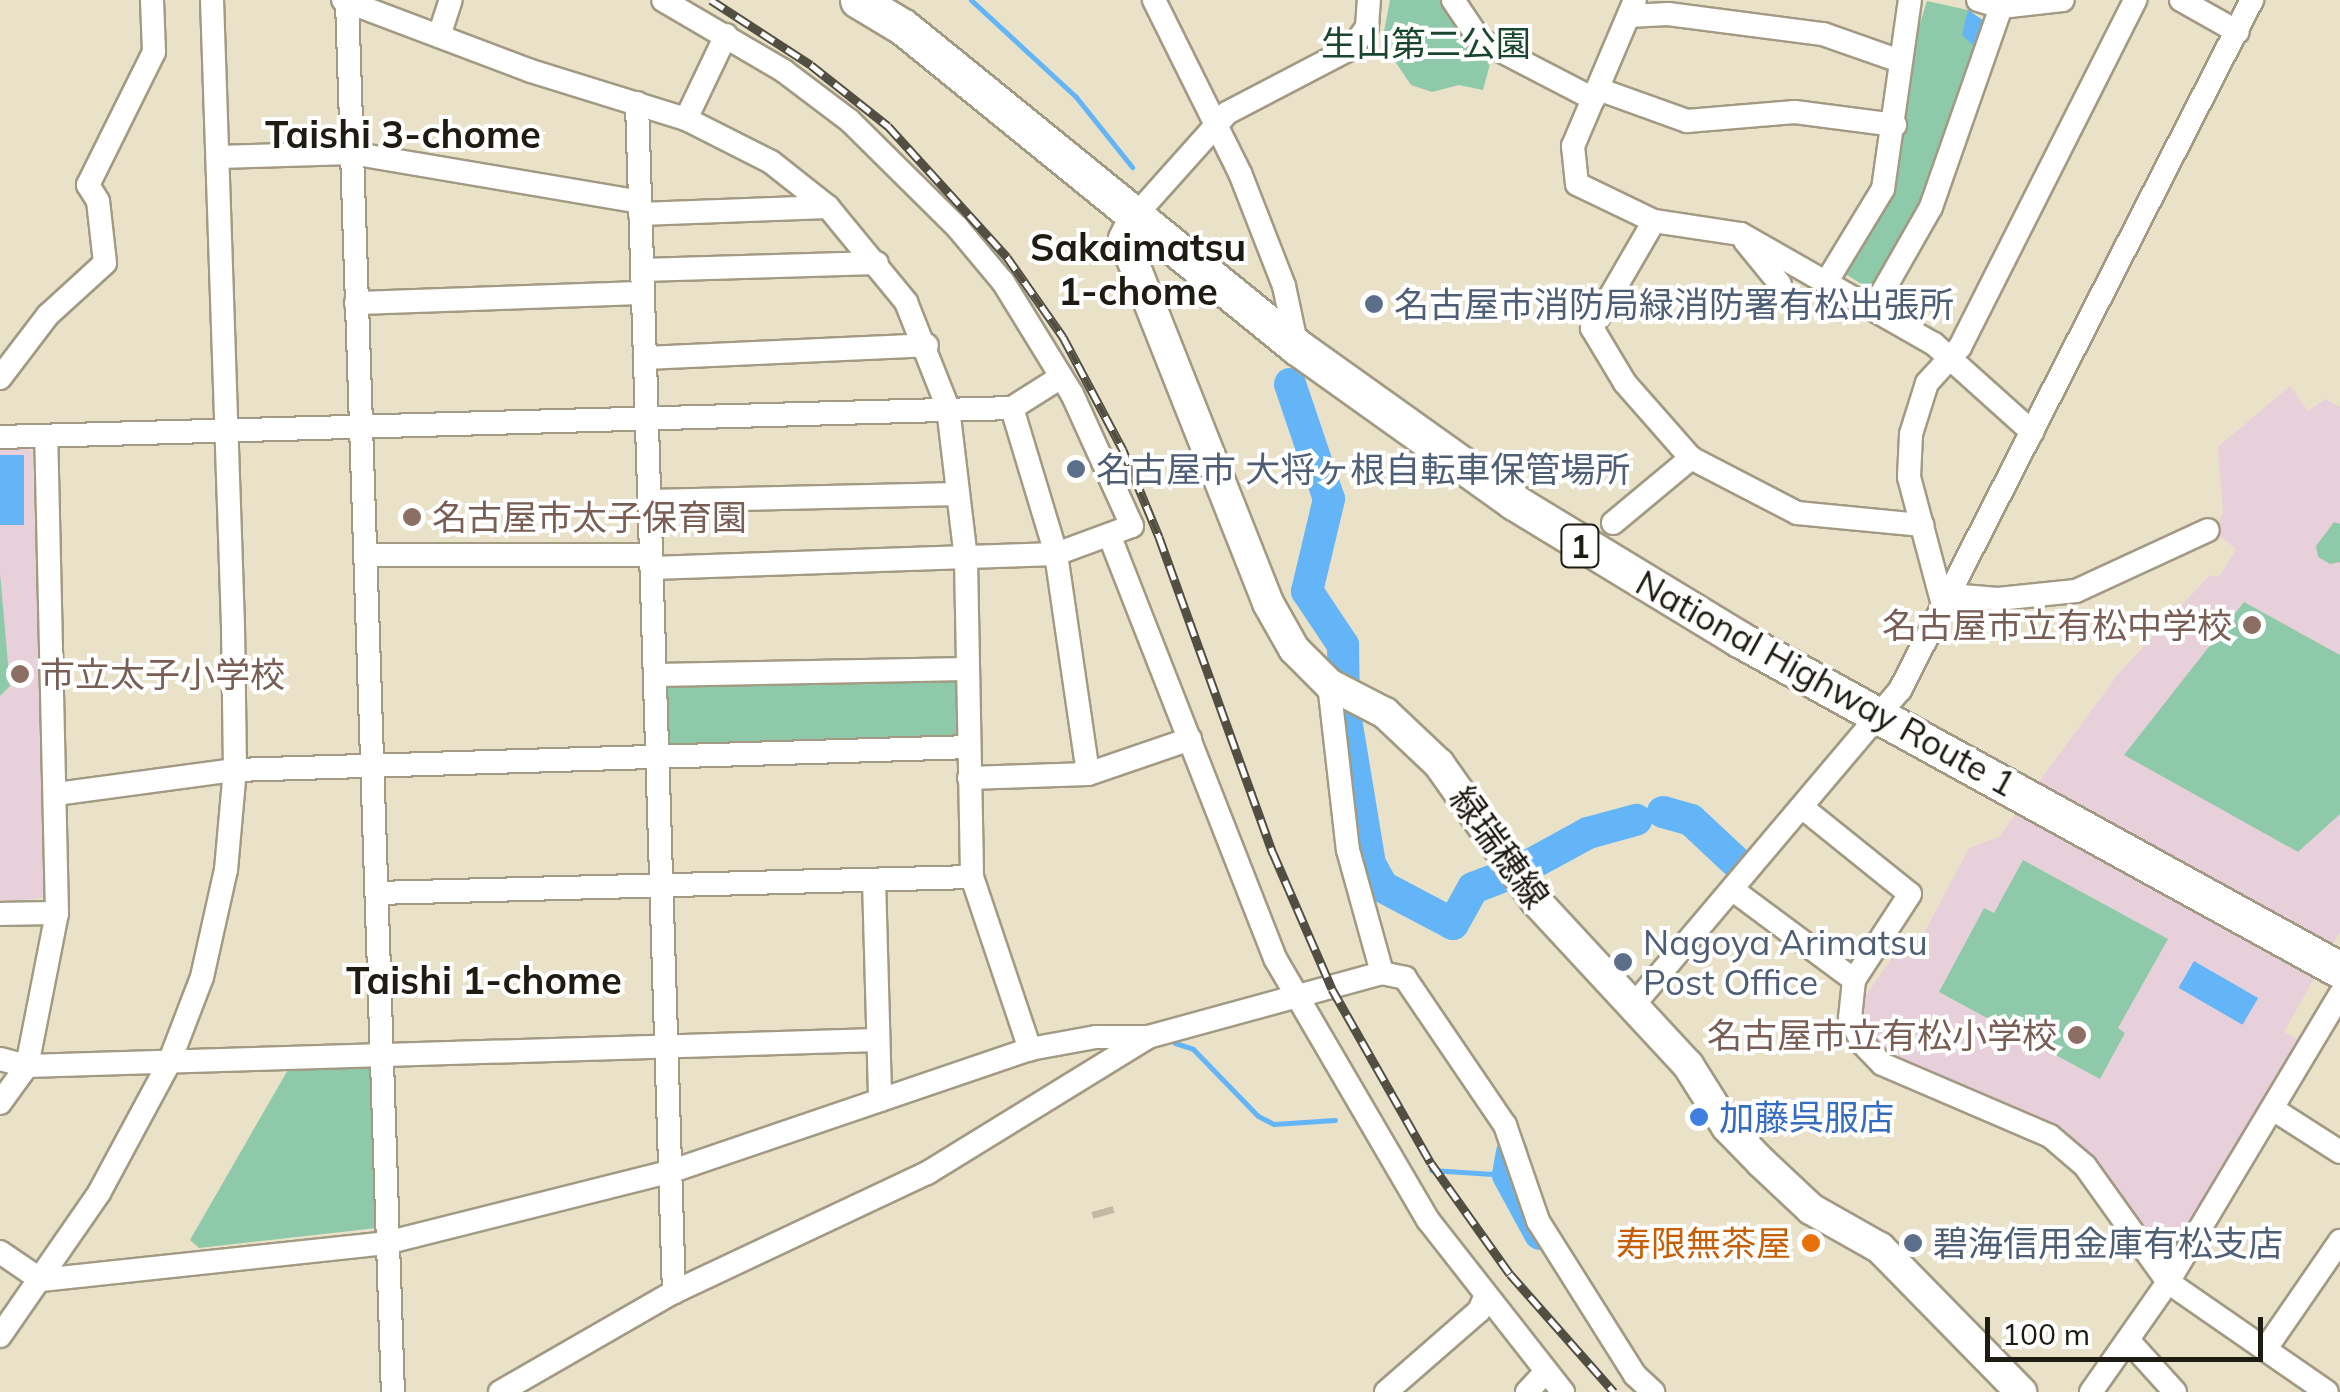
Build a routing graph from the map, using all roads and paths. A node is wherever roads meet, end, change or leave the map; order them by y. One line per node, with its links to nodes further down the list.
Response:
1 (152, 0): 44 (street)
2 (212, 0): 27 (street)
3 (451, 0): 19 (street)
4 (663, 0): 18 (street)
5 (858, 0): 30 (highway, National Highway Route 1 / 1)
6 (1154, 0): 24 (street)
7 (1369, 0): 24 (street)
8 (1453, 0): 21 (street)
9 (1910, 0): 20 (street)
10 (2064, 0): 15 (street)
11 (2135, 0): 41 (street)
12 (2181, 0): 17 (street)
13 (2252, 0): 17 (street)
14 (345, 1): 19 (street); 26 (street)
15 (1989, 3): 38 (street)
16 (1632, 8): 20 (street); 21 (street)
17 (2238, 32): 50 (street)
18 (726, 35): 23 (street); 43 (street)
19 (438, 36): 22 (street)
20 (1897, 60): 25 (street)
21 (1596, 94): 25 (street); 31 (street)
22 (637, 104): 23 (street); 29 (street)
23 (686, 120): 28 (street)
24 (1218, 121): 30 (street); 40 (street)
25 (1895, 125): 35 (street)
26 (351, 153): 27 (street); 29 (street); 37 (street)
27 (219, 157): 49 (street)
28 (828, 207): 29 (street); 33 (street)
29 (640, 208): 34 (street)
30 (1135, 216): 40 (highway, National Highway Route 1 / 1); 67 (main road, 緑瑞穂線)
31 (1654, 221): 32 (street); 53 (street)
32 (1741, 234): 35 (street); 36 (street)
33 (877, 263): 34 (street); 39 (street)
34 (642, 281): 37 (street); 42 (street)
35 (1828, 281): 38 (street)
36 (1780, 284)
37 (356, 303): 48 (street)
38 (1874, 308): 41 (street)
39 (928, 345): 42 (street); 45 (street)
40 (1297, 348): 68 (highway, National Highway Route 1 / 1)
41 (1948, 355): 50 (street); 57 (street)
42 (645, 358): 47 (street)
43 (1061, 377): 46 (street); 59 (street)
44 (0, 378)
45 (948, 408): 46 (street); 47 (street); 54 (street)
46 (1012, 408): 60 (street)
47 (647, 415): 48 (street); 55 (street)
48 (362, 428): 49 (street); 61 (street)
49 (228, 432): 51 (street); 73 (street)
50 (2032, 432): 64 (street)
51 (46, 436): 52 (street); 76 (street)
52 (0, 437)
53 (1691, 458): 56 (street); 57 (street)
54 (958, 494): 55 (street); 62 (street)
55 (650, 502): 63 (street)
56 (1613, 523)
57 (1922, 525): 64 (street)
58 (2208, 530): 64 (street)
59 (1110, 537): 60 (street); 69 (street)
60 (1056, 554): 62 (street); 74 (street)
61 (366, 556): 63 (street); 72 (street)
62 (966, 560): 63 (street); 65 (street)
63 (652, 562): 66 (street)
64 (1946, 600): 68 (street)
65 (968, 669): 66 (street); 70 (street)
66 (655, 675): 71 (street)
67 (1340, 688): 86 (street); 90 (main road, 緑瑞穂線)
68 (1882, 716): 77 (street); 85 (highway, National Highway Route 1 / 1)
69 (1190, 739): 74 (street); 89 (street)
70 (969, 747): 71 (street); 75 (street)
71 (657, 757): 72 (street); 80 (street)
72 (372, 766): 73 (street); 82 (street)
73 (235, 770): 76 (street); 97 (street)
74 (1088, 774): 75 (street)
75 (969, 778): 78 (street)
76 (58, 794): 84 (street)
77 (1803, 808): 81 (street); 87 (street)
78 (972, 877): 79 (street); 93 (street)
79 (874, 880): 80 (street); 92 (street)
80 (661, 886): 82 (street); 94 (street)
81 (1733, 890): 87 (street); 90 (street)
82 (377, 894): 95 (street)
83 (0, 914): 84 (street)
84 (57, 914): 98 (street)
85 (2340, 970)
86 (1382, 973): 89 (street); 120 (street)
87 (1854, 980): 108 (street)
88 (2340, 995): 101 (street)
89 (1298, 999): 91 (street); 110 (street)
90 (1632, 1007): 121 (main road, 緑瑞穂線)
91 (1148, 1037): 93 (street); 109 (street)
92 (877, 1040): 94 (street); 99 (street)
93 (1030, 1049): 99 (street)
94 (666, 1050): 95 (street); 103 (street)
95 (381, 1057): 97 (street); 104 (street)
96 (0, 1058): 98 (street)
97 (168, 1063): 98 (street); 107 (street)
98 (27, 1066): 100 (street)
99 (880, 1100): 103 (street)
100 (0, 1102)
101 (2276, 1111): 102 (street); 108 (street)
102 (2340, 1152)
103 (669, 1172): 104 (street); 109 (street)
104 (386, 1242): 107 (street); 115 (street)
105 (2340, 1242): 113 (street)
106 (0, 1252): 107 (street)
107 (41, 1280): 111 (street)
108 (2168, 1282): 112 (street); 113 (street)
109 (674, 1292): 116 (street)
110 (1485, 1297): 114 (street); 117 (street)
111 (0, 1336)
112 (2128, 1340): 122 (street); 123 (street)
113 (2267, 1347): 124 (street)
114 (1545, 1373): 118 (street); 119 (street)
115 (393, 1392)
116 (500, 1392)
117 (1386, 1392)
118 (1526, 1392)
119 (1563, 1392)
120 (1652, 1392)
121 (2021, 1392)
122 (2091, 1392)
123 (2175, 1392)
124 (2327, 1392)

